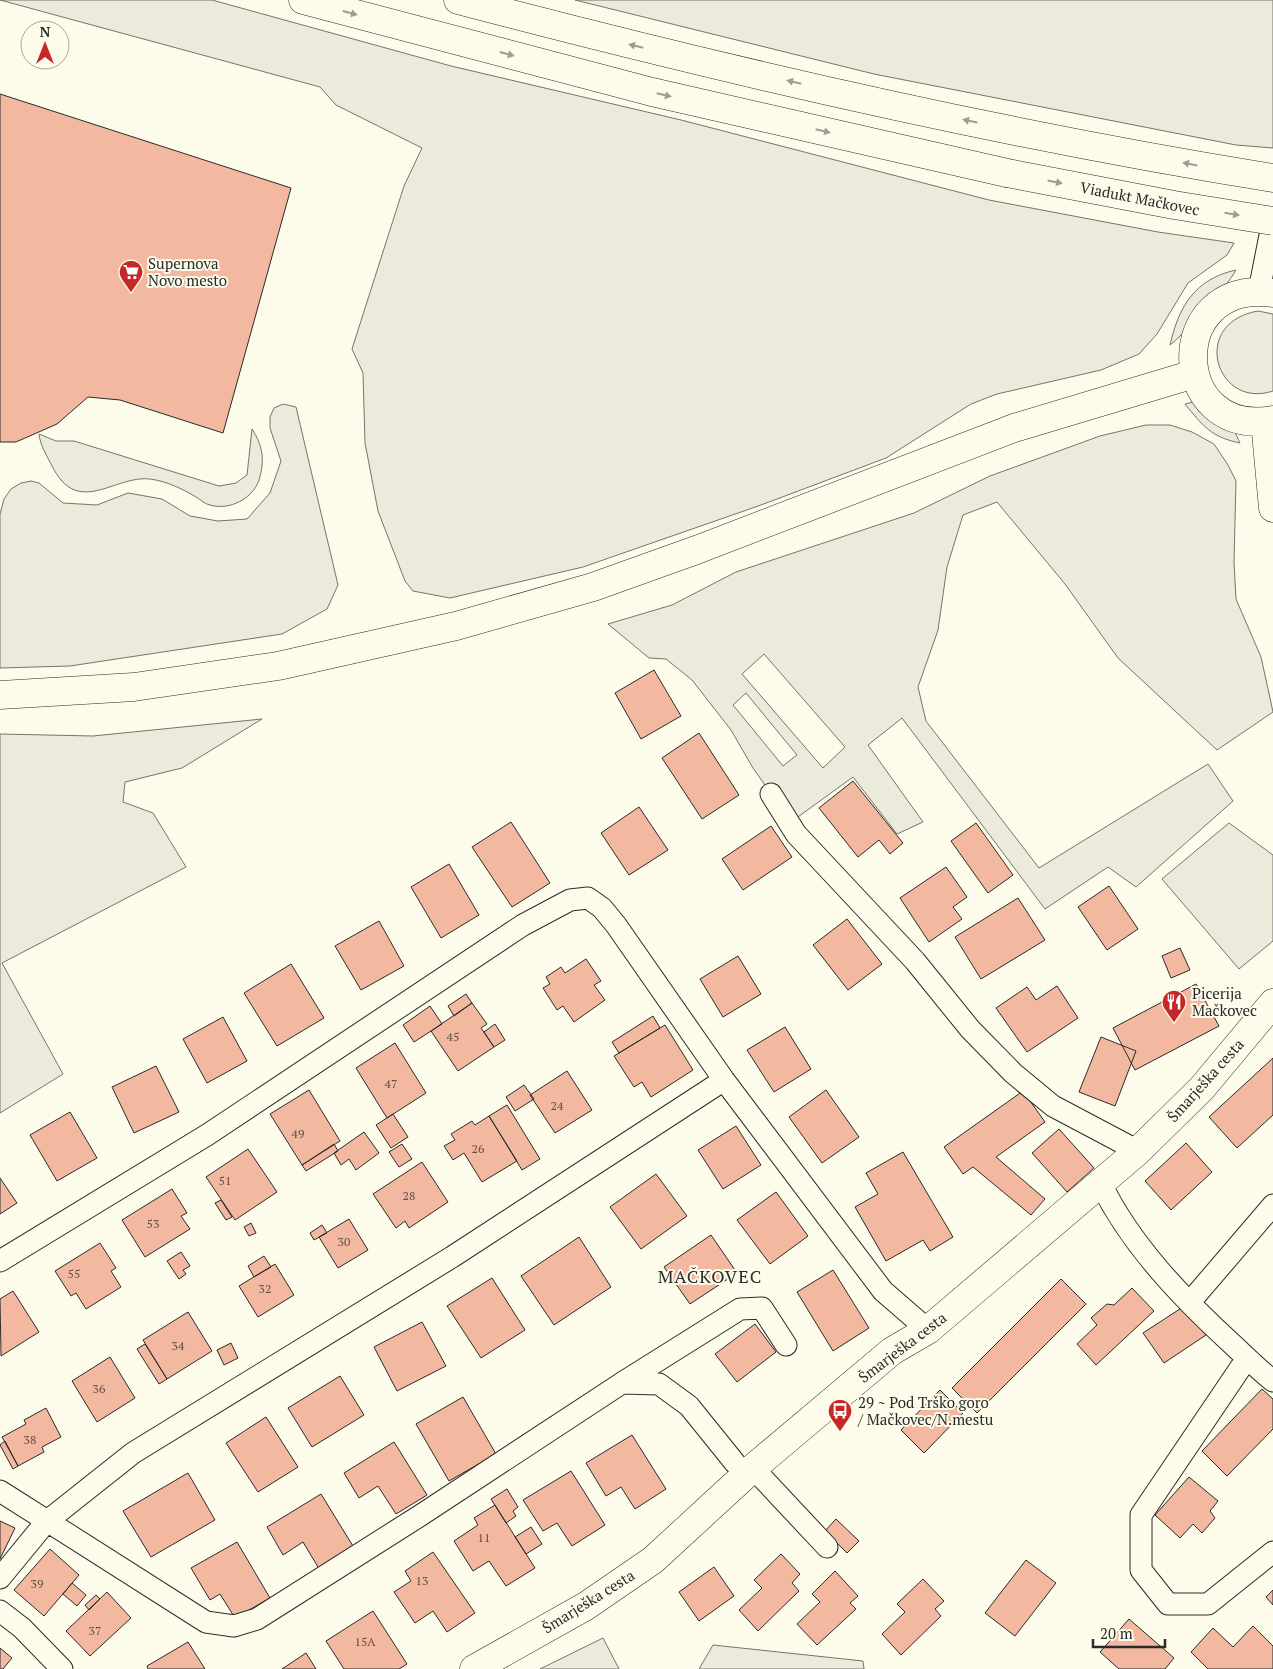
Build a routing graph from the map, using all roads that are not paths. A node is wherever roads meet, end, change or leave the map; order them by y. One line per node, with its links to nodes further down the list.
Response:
1 (303, 0): 4 (main road, Viadukt Mačkovec, one-way to 4, bridge)
2 (458, 0): 3 (main road, one-way to 2)
3 (1273, 178)
4 (1273, 221): 5 (street)
5 (1266, 292): 6 (main road)
6 (1194, 374): 7 (main road); 9 (main road)
7 (1269, 421): 8 (main road)
8 (1273, 508)
9 (0, 695)
10 (771, 794): 13 (street)
11 (1273, 1003): 13 (main road, Šmarješka cesta)
12 (724, 1080): 16 (street); 18 (street); 25 (street)
13 (1138, 1151): 14 (main road, Šmarješka cesta)
14 (1101, 1184): 17 (street); 18 (main road, Šmarješka cesta)
15 (1273, 1205): 17 (street)
16 (0, 1261)
17 (1190, 1302): 21 (street)
18 (928, 1330): 23 (main road, Šmarješka cesta)
19 (786, 1345): 22 (street)
20 (1241, 1367): 27 (street)
21 (1273, 1381)
22 (622, 1383): 23 (street); 25 (street)
23 (744, 1466): 26 (street); 31 (main road, Šmarješka cesta)
24 (0, 1491): 25 (street)
25 (46, 1522): 28 (street)
26 (826, 1548)
27 (1273, 1552)
28 (0, 1578)
29 (0, 1610): 30 (street)
30 (62, 1669)
31 (474, 1669)

